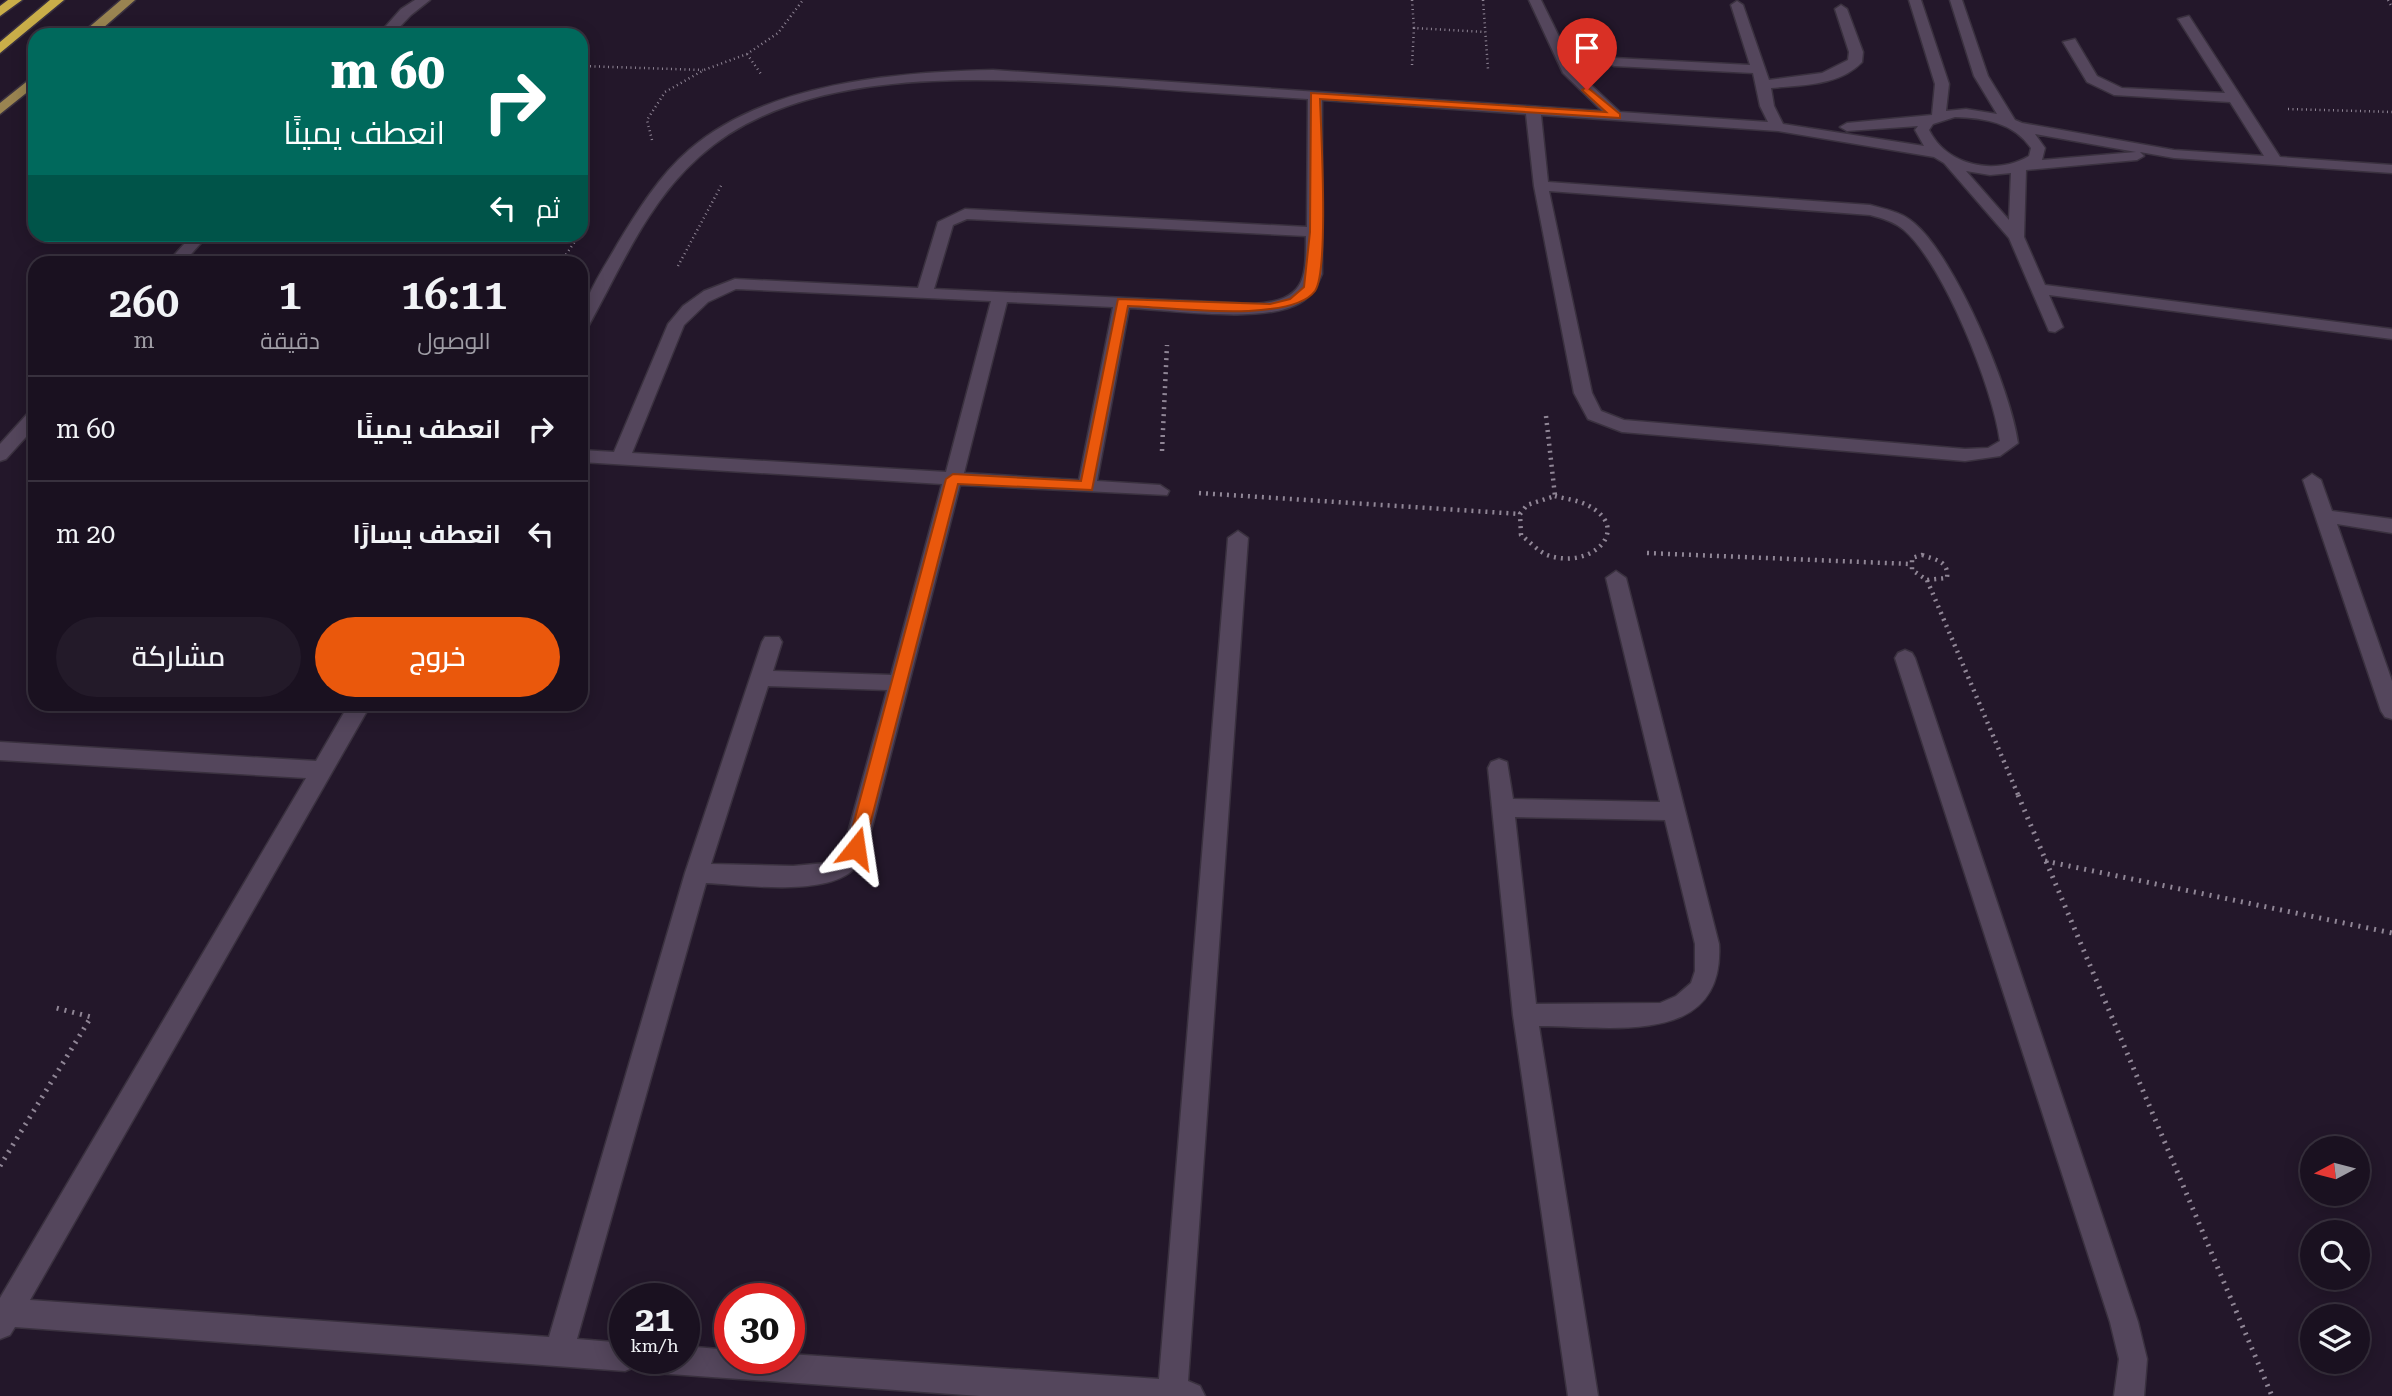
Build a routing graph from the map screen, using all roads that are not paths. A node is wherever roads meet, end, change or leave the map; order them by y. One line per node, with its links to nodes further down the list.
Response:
1 (16, 0): 10 (highway)
2 (58, 0): 15 (highway)
3 (129, 0): 12 (main road)
4 (424, 0): 13 (street)
5 (1535, 0): 24 (street)
6 (1915, 0): 25 (street)
7 (1956, 0): 26 (street)
8 (1737, 5): 17 (street)
9 (1841, 9): 19 (street)
10 (0, 12)
11 (2184, 19): 21 (street)
12 (95, 28)
13 (391, 28)
14 (2070, 42): 21 (street)
15 (0, 50)
16 (1614, 62): 17 (street)
17 (1758, 69): 19 (street)
18 (28, 85): 22 (main road)
19 (1764, 85): 27 (street)
20 (1315, 96): 23 (street); 34 (street); 42 (street)
21 (2237, 103): 30 (street)
22 (0, 110)
23 (1534, 110): 24 (street); 33 (street)
24 (1616, 116): 27 (street)
25 (1933, 118): 26 (street); 27 (street); 29 (street)
26 (2015, 125): 28 (street); 31 (street)
27 (1778, 127): 29 (street)
28 (2174, 154): 30 (street); 31 (street)
29 (1942, 156): 31 (street); 35 (street)
30 (2275, 161): 32 (street)
31 (2023, 167): 35 (street)
32 (2392, 169)
33 (1541, 186): 33 (street)
34 (1316, 232): 39 (street); 41 (street)
35 (2017, 237): 38 (street)
36 (195, 242): 37 (street)
37 (182, 256)
38 (2038, 289): 43 (street); 44 (street)
39 (925, 293): 40 (street); 49 (street)
40 (1001, 296): 41 (street); 50 (street)
41 (1122, 302): 52 (street)
42 (588, 313)
43 (2055, 327)
44 (2388, 334): 45 (street)
45 (2392, 351)
46 (28, 424): 47 (street)
47 (0, 455)
48 (588, 456): 49 (street)
49 (621, 458): 50 (street)
50 (953, 479): 52 (street); 62 (street)
51 (2312, 480): 54 (street)
52 (1087, 486): 53 (street)
53 (1160, 491)
54 (2324, 516): 55 (street); 61 (street)
55 (2392, 526)
56 (1238, 538): 76 (street)
57 (1616, 578): 69 (street)
58 (772, 642): 60 (street)
59 (1905, 658): 78 (street)
60 (763, 678): 62 (street); 70 (street)
61 (2386, 679): 64 (street)
62 (898, 683): 70 (street)
63 (356, 711): 67 (street)
64 (2392, 711)
65 (0, 751): 67 (street)
66 (1499, 768): 68 (street)
67 (321, 770): 72 (street)
68 (1503, 808): 69 (street); 71 (street)
69 (1672, 811): 71 (street)
70 (697, 873): 73 (street)
71 (1525, 1015): 77 (street)
72 (4, 1318): 73 (street)
73 (559, 1353): 74 (street)
74 (609, 1356)
75 (700, 1362): 76 (street)
76 (1181, 1395)
77 (1583, 1396)
78 (2129, 1396)

